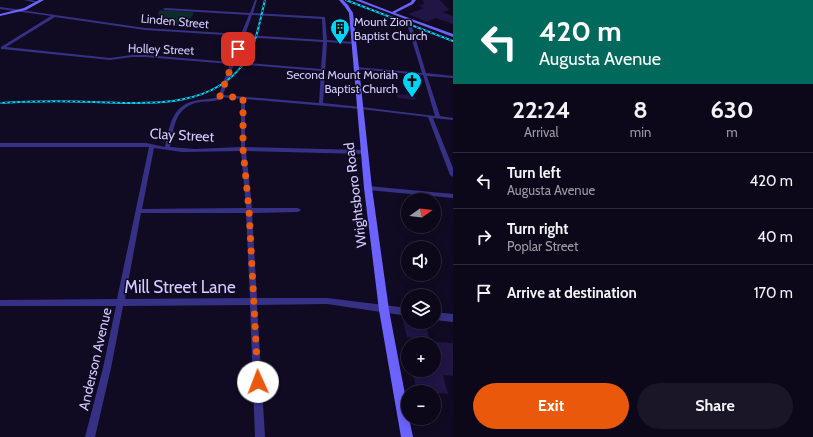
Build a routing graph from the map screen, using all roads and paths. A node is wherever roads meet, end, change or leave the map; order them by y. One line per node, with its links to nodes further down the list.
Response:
1 (25, 0): 6 (street)
2 (256, 0): 11 (street)
3 (340, 0): 18 (street, Wrightsboro Road)
4 (357, 0): 10 (street)
5 (414, 0): 10 (street)
6 (40, 1): 9 (street)
7 (0, 8): 9 (street, Linden Street)
8 (164, 9): 11 (street)
9 (19, 11): 12 (street); 13 (street, Linden Street)
10 (392, 12): 16 (street)
11 (251, 14): 15 (street); 17 (street)
12 (0, 15)
13 (54, 16): 15 (street, Linden Street); 19 (street)
14 (410, 28): 23 (street)
15 (242, 36): 17 (street, Linden Street); 20 (street)
16 (453, 36)
17 (325, 41): 18 (street, Linden Street); 22 (street)
18 (354, 43): 21 (street, Wrightsboro Road)
19 (1, 48): 20 (street, Holley Street)
20 (232, 63): 22 (street, Holley Street); 25 (street)
21 (356, 68): 23 (street); 28 (street, Wrightsboro Road)
22 (322, 70): 27 (street)
23 (424, 74): 24 (street); 30 (street)
24 (453, 77)
25 (220, 96): 26 (street); 34 (street)
26 (243, 98): 27 (street); 35 (street)
27 (321, 105): 28 (street)
28 (360, 108): 29 (street); 36 (street, Wrightsboro Road)
29 (430, 116): 30 (street); 37 (street)
30 (438, 117): 31 (street)
31 (453, 118)
32 (0, 145): 33 (street, Clay Street)
33 (152, 146): 34 (street, Clay Street); 42 (street, Anderson Avenue)
34 (168, 148): 35 (street, Clay Street)
35 (243, 149): 36 (street, Clay Street); 40 (street)
36 (363, 152): 38 (street, Wrightsboro Road)
37 (453, 175)
38 (368, 188): 39 (street); 46 (street, Wrightsboro Road)
39 (453, 196)
40 (249, 210): 41 (street); 42 (street); 43 (street)
41 (298, 210)
42 (139, 211): 45 (street, Anderson Avenue)
43 (254, 302): 45 (street, Mill Street Lane); 46 (street, Mill Street Lane); 51 (street)
44 (0, 303): 45 (street, Mill Street Lane)
45 (120, 303): 50 (street, Anderson Avenue)
46 (384, 310): 47 (street, Mill Street Lane); 52 (street, Wrightsboro Road)
47 (401, 311)
48 (441, 317): 49 (street)
49 (453, 318)
50 (90, 437)
51 (260, 437)
52 (407, 437)

